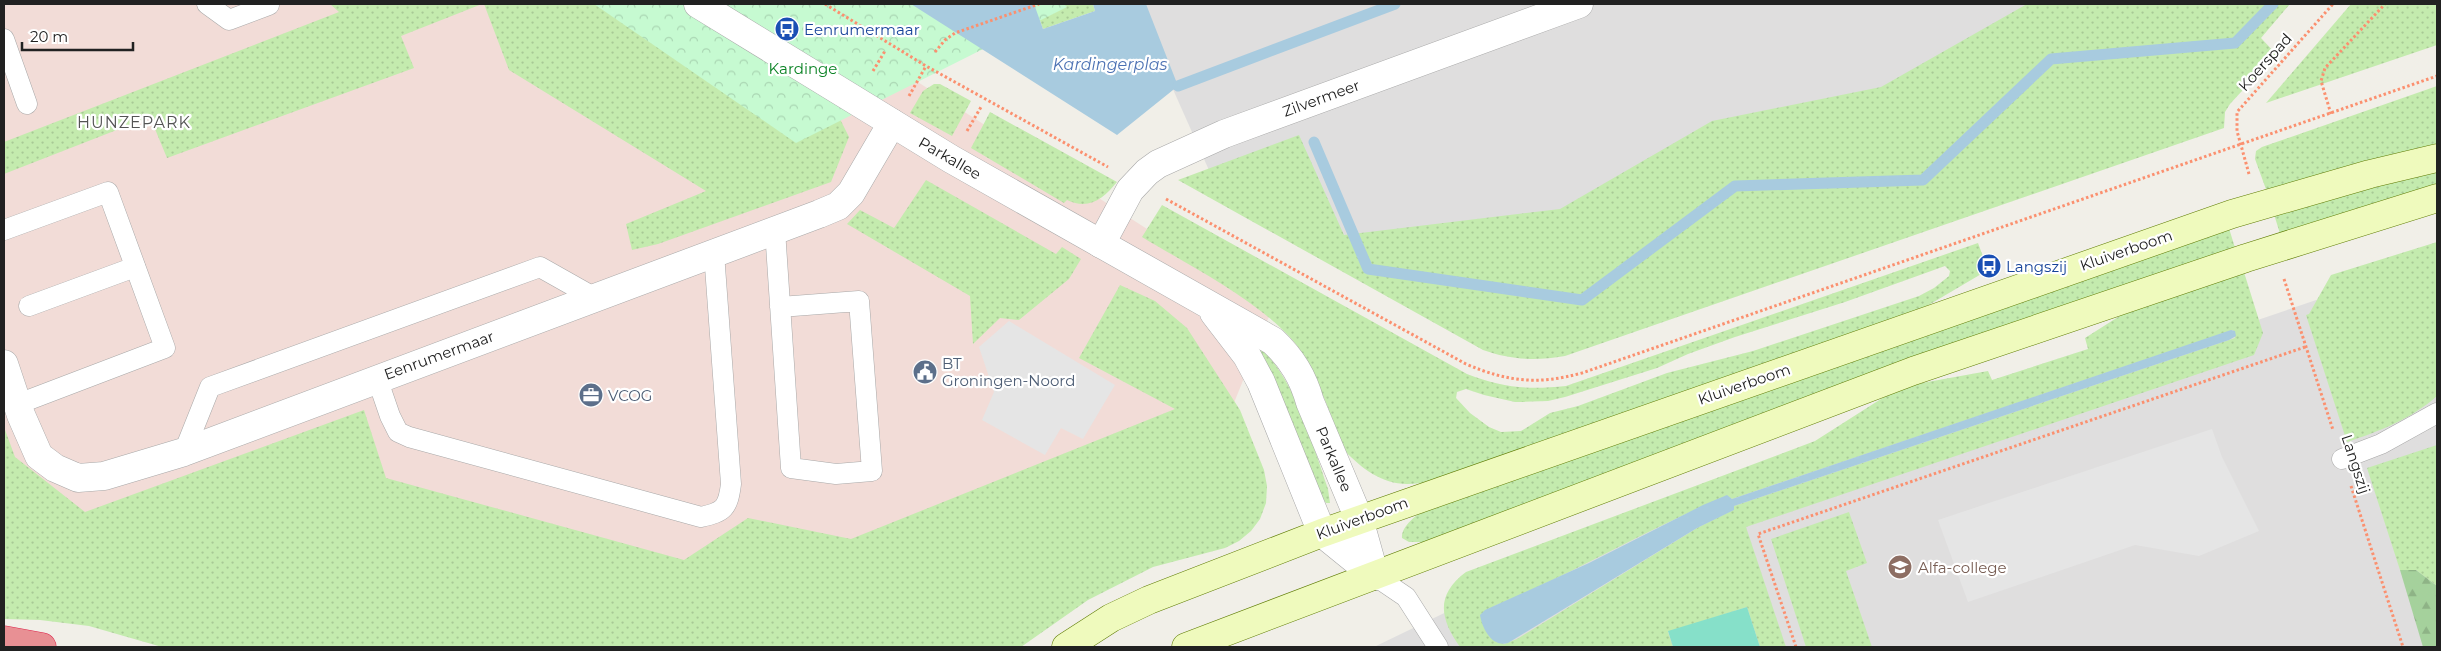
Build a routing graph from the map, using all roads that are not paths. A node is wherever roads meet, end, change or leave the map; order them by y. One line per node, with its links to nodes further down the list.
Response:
1 (207, 4): 4 (lane)
2 (698, 4): 7 (street, Parkallee)
3 (1579, 4): 12 (street, Zilvermeer)
4 (269, 5)
5 (4, 39): 6 (lane)
6 (27, 104)
7 (892, 123): 11 (street, Eenrumermaar); 12 (street, Parkallee)
8 (2437, 158): 25 (main road, Kluiverboom)
9 (2437, 198): 27 (main road)
10 (4, 230): 14 (lane)
11 (775, 230): 13 (street, Eenrumermaar); 18 (lane)
12 (1101, 244): 16 (street, Parkallee)
13 (714, 253): 15 (street, Eenrumermaar); 20 (lane)
14 (135, 267): 17 (lane); 21 (lane)
15 (595, 298): 20 (street, Eenrumermaar); 23 (lane)
16 (1207, 304): 25 (street, Parkallee); 26 (street, Parkallee)
17 (29, 306)
18 (780, 307): 18 (lane)
19 (4, 364): 21 (street, Eenrumermaar)
20 (377, 378): 23 (street, Eenrumermaar)
21 (18, 404): 23 (street, Eenrumermaar)
22 (2437, 413): 24 (lane)
23 (184, 452)
24 (2342, 459)
25 (1359, 519): 26 (main road, Kluiverboom); 27 (street, Parkallee)
26 (1322, 532): 27 (street, Parkallee); 30 (main road, Kluiverboom)
27 (1375, 576): 31 (main road); 32 (lane)
28 (4, 640): 29 (highway)
29 (42, 647)
30 (1066, 647)
31 (1186, 647)
32 (1438, 647)

